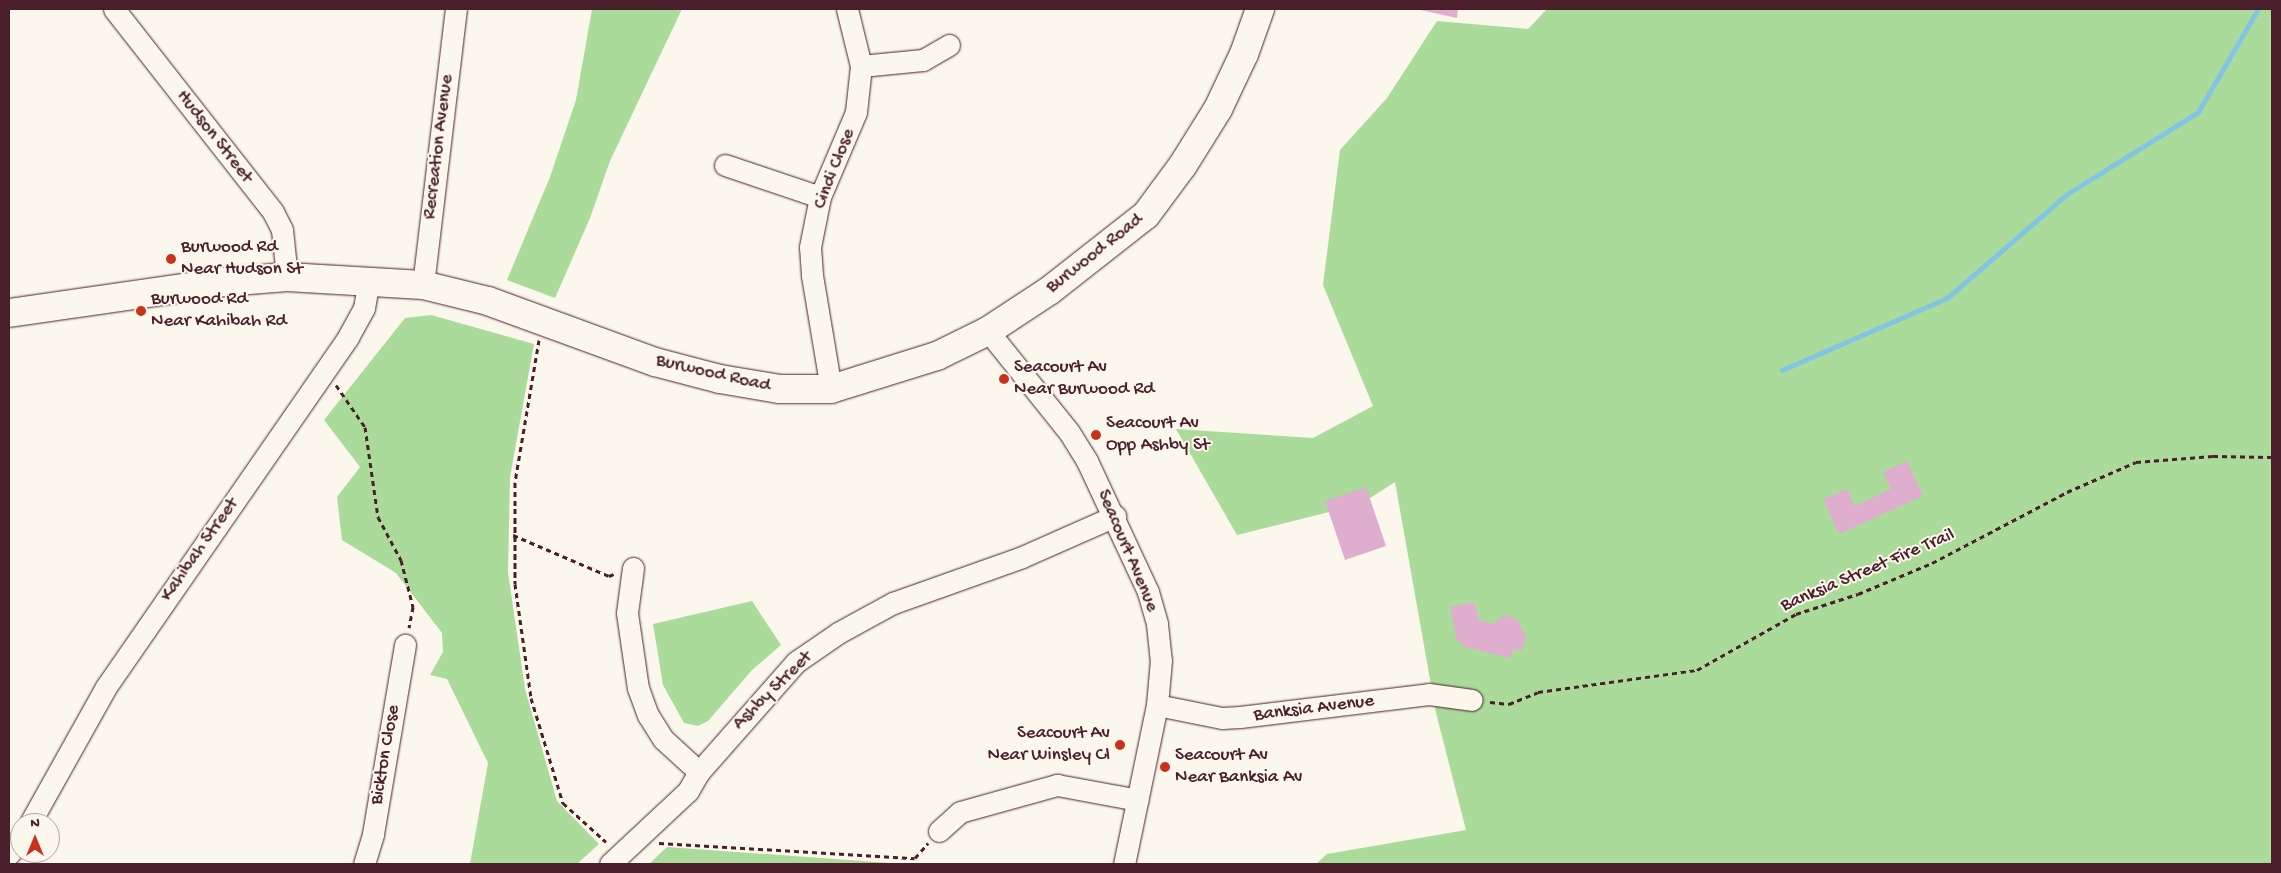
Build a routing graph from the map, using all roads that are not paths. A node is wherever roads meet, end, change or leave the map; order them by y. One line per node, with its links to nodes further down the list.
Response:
1 (114, 9): 9 (street, Hudson Street)
2 (456, 9): 11 (street, Recreation Avenue)
3 (847, 9): 6 (street, Cindi Close)
4 (1260, 9): 13 (main road, Burwood Road)
5 (949, 45): 6 (street)
6 (862, 66): 8 (street, Cindi Close)
7 (725, 165): 8 (street)
8 (820, 198): 14 (street, Cindi Close)
9 (287, 277): 10 (main road, Burwood Road); 12 (main road, Burwood Road)
10 (369, 280): 11 (main road, Burwood Road); 22 (street, Kahibah Street)
11 (423, 284): 14 (main road, Burwood Road)
12 (9, 313)
13 (988, 331): 14 (main road, Burwood Road); 15 (street, Seacourt Avenue)
14 (831, 389)
15 (1115, 516): 19 (street, Seacourt Avenue); 20 (street, Ashby Street)
16 (633, 568): 20 (street)
17 (405, 645): 25 (street, Bickton Close)
18 (1472, 700): 19 (street, Banksia Avenue)
19 (1157, 705): 21 (street, Seacourt Avenue)
20 (699, 772): 24 (street, Ashby Street)
21 (1138, 800): 23 (street); 26 (street, Seacourt Avenue)
22 (36, 813)
23 (939, 831)
24 (621, 854)
25 (364, 864)
26 (1124, 864)

